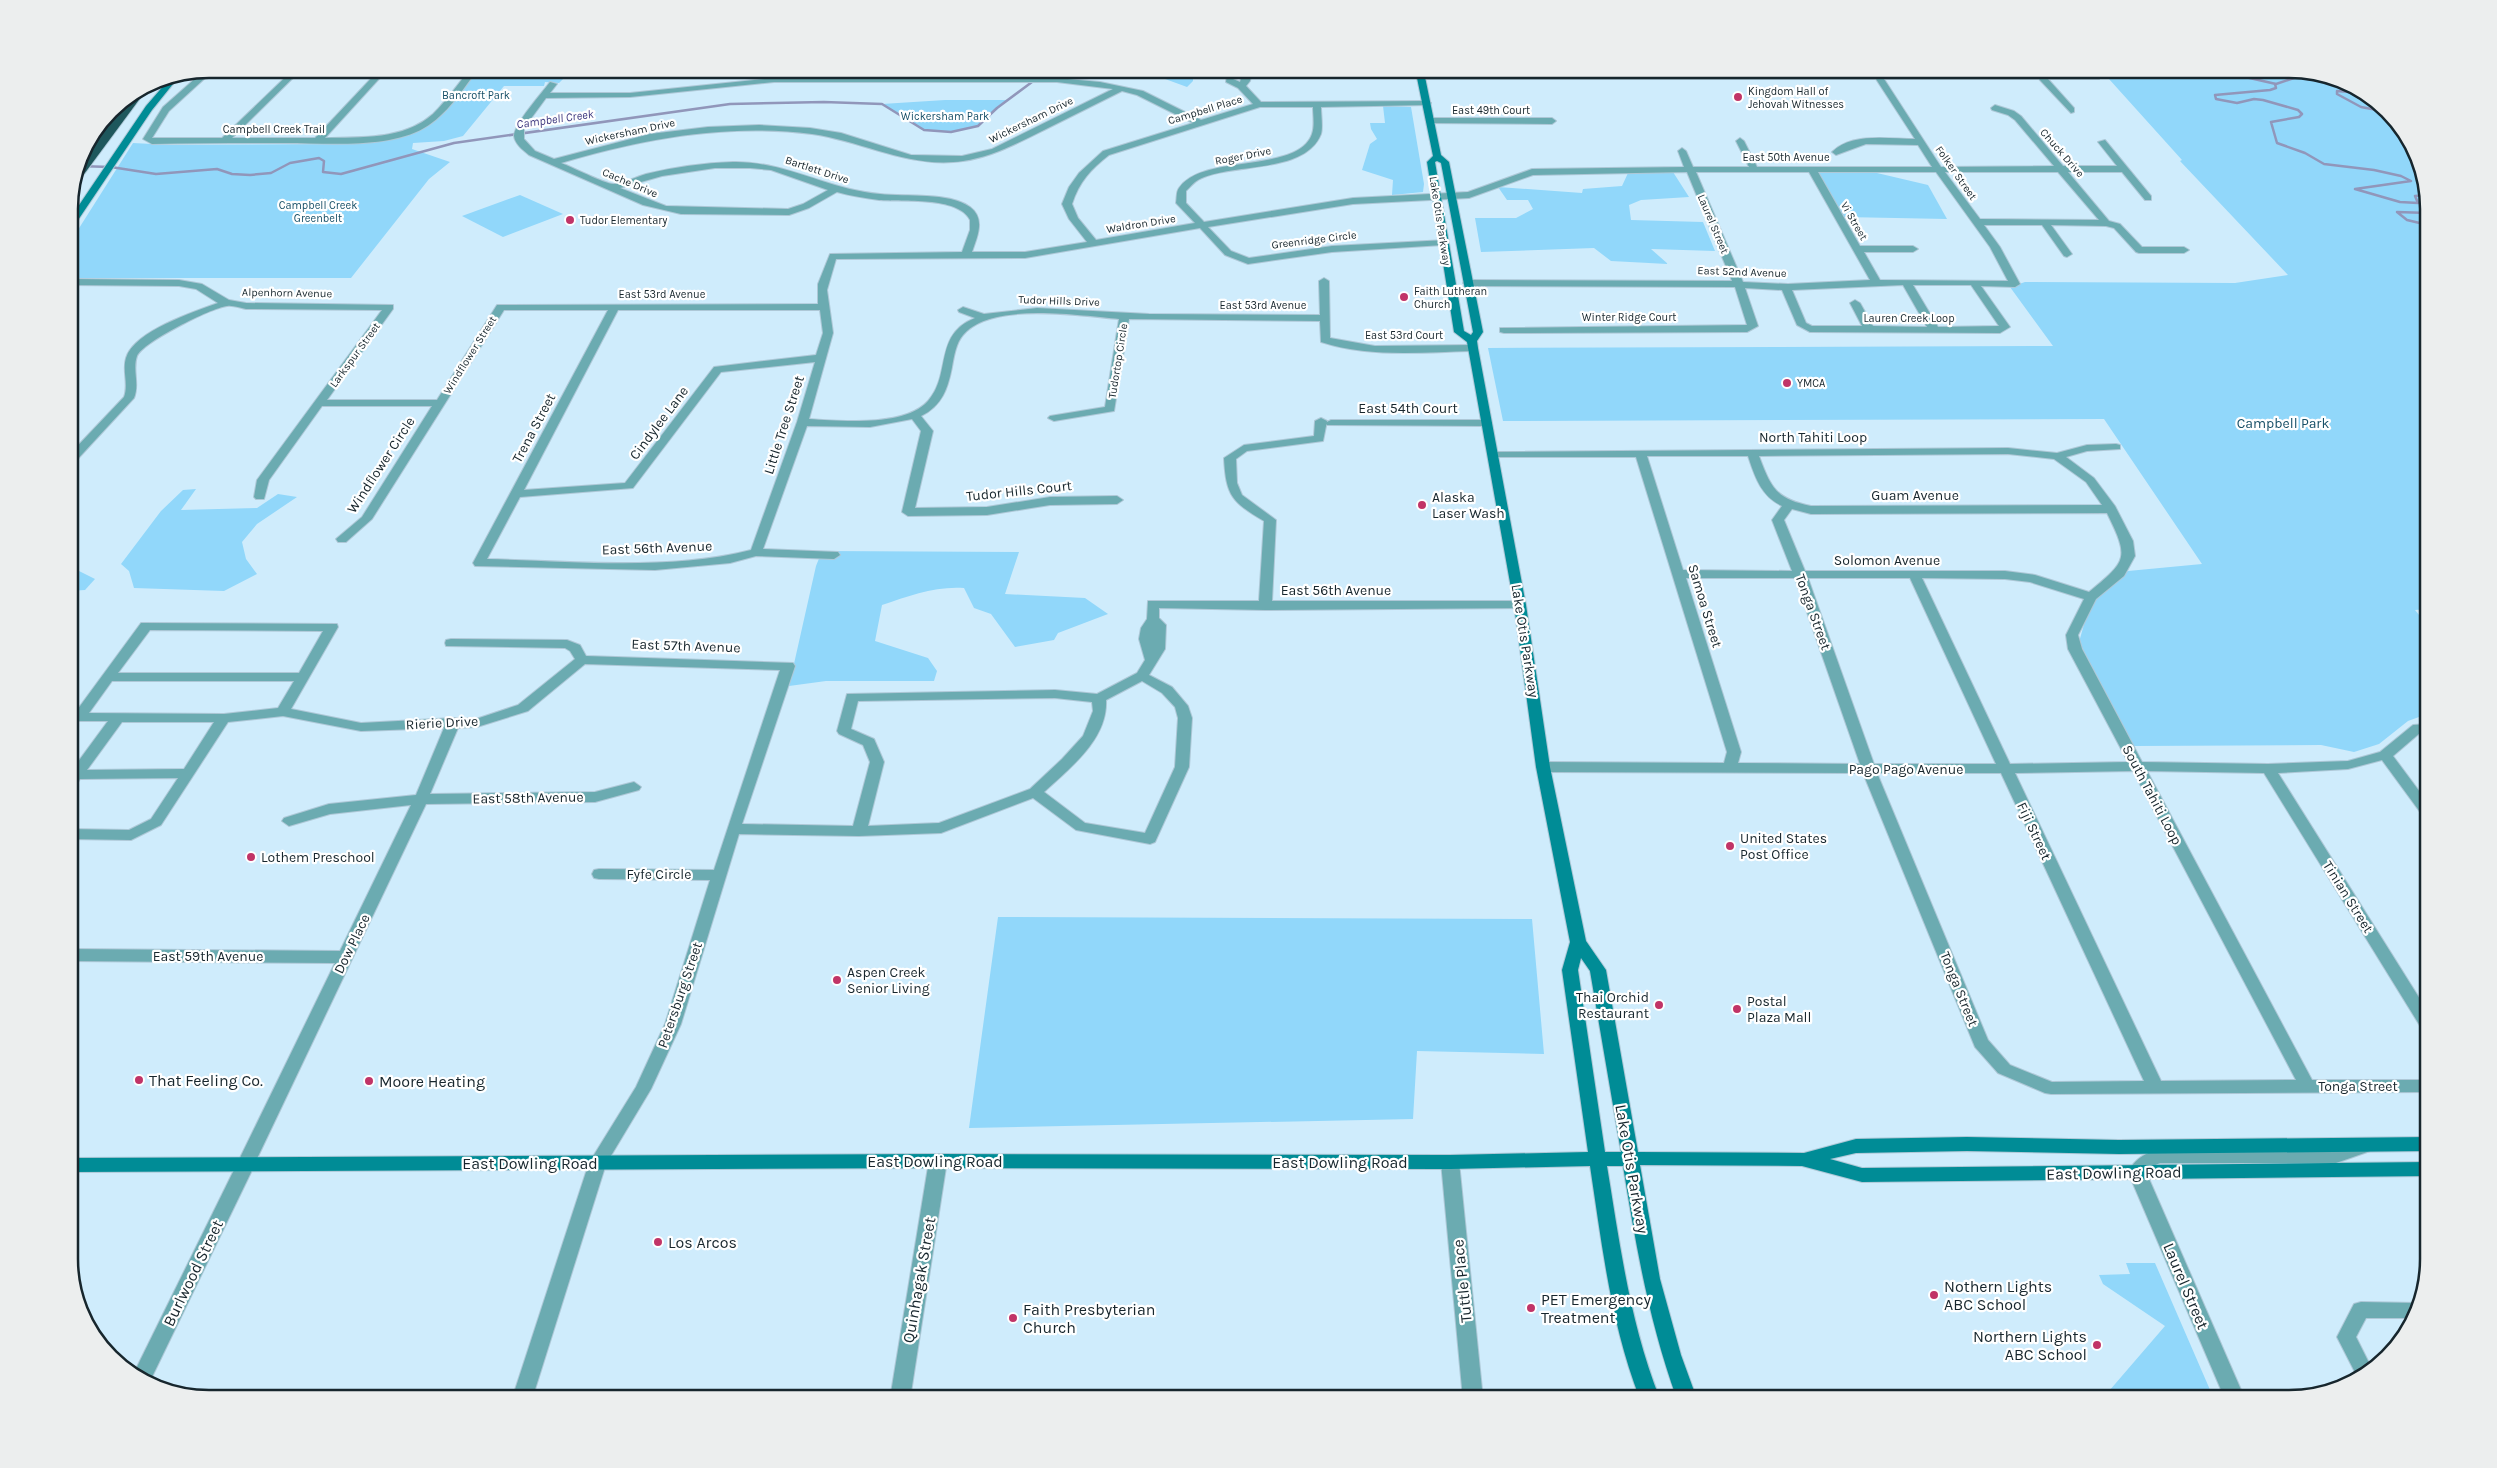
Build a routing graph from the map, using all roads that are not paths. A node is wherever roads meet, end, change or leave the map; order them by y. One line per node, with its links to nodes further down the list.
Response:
1 (201, 78): 24 (street, Campbell Creek Trail)
2 (289, 78): 24 (street)
3 (376, 78): 25 (street)
4 (466, 78): 25 (street, Campbell Creek Trail)
5 (1230, 78): 12 (street)
6 (1246, 78): 12 (street)
7 (1421, 78): 16 (main road, Lake Otis Parkway)
8 (1879, 78): 27 (street, Folker Street)
9 (2042, 78): 20 (street)
10 (170, 84): 45 (main road)
11 (554, 84): 14 (street, Cache Drive)
12 (1241, 86): 18 (street)
13 (1122, 88): 14 (street); 23 (street); 32 (street, Wickersham Drive)
14 (545, 96): 32 (street, Cache Drive)
15 (1317, 103): 16 (street, Campbell Place); 18 (street, Campbell Place); 49 (street, Roger Drive)
16 (1427, 103): 21 (main road, Lake Otis Parkway)
17 (130, 104): 34 (highway)
18 (1259, 105): 23 (street, Campbell Place)
19 (1994, 108): 37 (street, Chuck Drive)
20 (2071, 110)
21 (1430, 121): 22 (street, East 49th Court); 31 (main road, Lake Otis Parkway)
22 (1552, 121)
23 (1200, 123): 51 (street, Campbell Place)
24 (225, 140): 25 (street, Campbell Creek Trail)
25 (318, 140)
26 (1740, 142): 35 (street)
27 (1921, 142): 30 (street); 39 (street, Folker Street)
28 (2102, 142): 38 (street)
29 (1682, 151): 33 (street, Laurel Street)
30 (1836, 152)
31 (1437, 156): 42 (main road, Lake Otis Parkway); 43 (main road, Lake Otis Parkway)
32 (554, 162): 40 (street, Cache Drive)
33 (1689, 168): 35 (street, East 50th Avenue); 43 (street, East 50th Avenue); 65 (street, Laurel Street)
34 (84, 169)
35 (1754, 169): 36 (street, East 50th Avenue)
36 (1812, 169): 39 (street, East 50th Avenue); 52 (street, Vi Street)
37 (2062, 169): 38 (street, East 50th Avenue); 39 (street, East 50th Avenue); 48 (street, Chuck Drive)
38 (2125, 169): 44 (street)
39 (1939, 170): 46 (street, Folker Street)
40 (612, 188): 41 (street, Bartlett Drive); 41 (street, Cache Drive)
41 (836, 189): 57 (street, Bartlett Drive)
42 (1436, 197): 43 (street, Waldron Drive); 49 (street, Waldron Drive); 50 (main road, Lake Otis Parkway)
43 (1452, 197): 62 (main road, Lake Otis Parkway)
44 (2148, 198)
45 (78, 213)
46 (1977, 222): 47 (street); 64 (street, Folker Street)
47 (2044, 222): 48 (street); 55 (street)
48 (2106, 223): 54 (street)
49 (1203, 225): 50 (street, Greenridge Circle); 51 (street, Waldron Drive)
50 (1442, 242): 83 (main road, Lake Otis Parkway)
51 (1093, 243): 57 (street, Waldron Drive)
52 (1857, 249): 53 (street); 63 (street, Vi Street)
53 (1913, 249)
54 (2184, 250)
55 (2067, 254)
56 (833, 256): 57 (street, Waldron Drive); 69 (street, Little Tree Street)
57 (966, 256)
58 (1324, 281): 77 (street)
59 (78, 282): 67 (street, Alpenhorn Avenue)
60 (1906, 282): 61 (street, East 52nd Avenue); 63 (street, East 52nd Avenue); 81 (street)
61 (1974, 282): 64 (street, East 52nd Avenue); 81 (street, Lauren Creek Loop)
62 (1468, 283): 65 (street, East 52nd Avenue); 83 (main road, Lake Otis Parkway)
63 (1877, 284): 66 (street, East 52nd Avenue)
64 (2015, 284)
65 (1739, 285): 66 (street, East 52nd Avenue); 78 (street, Laurel Street)
66 (1785, 286): 80 (street, Lauren Creek Loop)
67 (226, 303): 70 (street, Alpenhorn Avenue); 92 (street)
68 (1855, 303): 80 (street)
69 (824, 306): 72 (street, East 53rd Avenue); 84 (street, Little Tree Street)
70 (389, 307): 85 (street, Larkspur Street)
71 (500, 307): 72 (street, East 53rd Avenue); 86 (street, Windflower Street)
72 (615, 307): 97 (street, Trena Street)
73 (964, 310): 75 (street)
74 (1124, 316): 75 (street, Tudor Hills Drive); 76 (street, Tudor Hills Drive); 88 (street, Tudortop Circle)
75 (983, 317): 87 (street, Tudor Hills Drive)
76 (1201, 318): 77 (street, East 53rd Avenue)
77 (1324, 318): 82 (street)
78 (1753, 326): 79 (street, Winter Ridge Court)
79 (1504, 330)
80 (1870, 331): 81 (street, Lauren Creek Loop)
81 (1935, 331)
82 (1335, 344): 83 (street, East 53rd Court)
83 (1472, 344): 90 (main road, Lake Otis Parkway)
84 (821, 358): 89 (street, Little Tree Street); 97 (street, Cindylee Lane)
85 (320, 403): 86 (street); 98 (street)
86 (439, 403): 102 (street, Windflower Circle)
87 (915, 415): 89 (street); 99 (street, Tudor Hills Court)
88 (1054, 418)
89 (803, 422): 103 (street, Little Tree Street)
90 (1486, 423): 94 (main road, Lake Otis Parkway); 111 (street, East 54th Court)
91 (2116, 447): 96 (street)
92 (78, 452)
93 (1752, 452): 95 (street, North Tahiti Loop); 96 (street, North Tahiti Loop); 100 (street, Guam Avenue)
94 (1492, 454): 95 (street, North Tahiti Loop); 110 (main road, Lake Otis Parkway)
95 (1641, 454): 106 (street, Samoa Street)
96 (2057, 456): 101 (street)
97 (516, 494): 105 (street, Trena Street)
98 (260, 497)
99 (1118, 500)
100 (1788, 506): 101 (street, Guam Avenue); 107 (street, Tonga Street)
101 (2111, 509): 109 (street, South Tahiti Loop)
102 (342, 539)
103 (756, 552): 104 (street, East 56th Avenue); 105 (street, East 56th Avenue)
104 (834, 555)
105 (479, 563)
106 (1679, 574): 107 (street, Solomon Avenue); 127 (street, Samoa Street)
107 (1800, 574): 108 (street, Solomon Avenue); 128 (street, Tonga Street)
108 (1914, 574): 109 (street, Solomon Avenue); 130 (street, Fiji Street)
109 (2091, 597): 125 (street, South Tahiti Loop)
110 (1520, 605): 111 (street, East 56th Avenue); 126 (main road, Lake Otis Parkway)
111 (1265, 606): 115 (street, East 56th Avenue)
112 (451, 642): 113 (street)
113 (582, 660): 114 (street, East 57th Avenue); 122 (street, Rierie Drive)
114 (788, 666): 139 (street, Petersburg Street)
115 (1142, 676): 118 (street); 135 (street)
116 (108, 677): 117 (street); 117 (street); 120 (street, Rierie Drive)
117 (303, 677): 119 (street)
118 (1099, 698): 135 (street); 140 (street)
119 (283, 712): 121 (street, Rierie Drive); 122 (street, Rierie Drive)
120 (118, 717): 121 (street, Rierie Drive); 129 (street)
121 (224, 718): 132 (street)
122 (454, 722): 136 (street, Dow Place)
123 (2420, 731): 124 (street)
124 (2385, 755): 131 (street, Pago Pago Avenue); 137 (street)
125 (2138, 766): 130 (street, Pago Pago Avenue); 131 (street, Pago Pago Avenue); 148 (street, South Tahiti Loop)
126 (1543, 767): 127 (street, Pago Pago Avenue); 144 (main road, Lake Otis Parkway)
127 (1730, 768): 128 (street, Pago Pago Avenue)
128 (1868, 768): 130 (street, Pago Pago Avenue); 150 (street, Tonga Street)
129 (78, 769)
130 (2005, 769): 150 (street, Fiji Street)
131 (2268, 769): 147 (street, Tinian Street)
132 (188, 773): 133 (street); 141 (street)
133 (78, 778)
134 (634, 787): 136 (street, East 58th Avenue)
135 (1036, 792): 140 (street)
136 (421, 799): 138 (street, East 58th Avenue); 146 (street, Dow Place)
137 (2420, 802)
138 (289, 821)
139 (734, 829): 140 (street); 143 (street, Petersburg Street)
140 (859, 831)
141 (78, 836)
142 (599, 874): 143 (street, Fyfe Circle)
143 (720, 875): 158 (street, Petersburg Street)
144 (1578, 942): 153 (main road, Lake Otis Parkway); 154 (main road, Lake Otis Parkway)
145 (78, 955): 146 (street, East 59th Avenue)
146 (346, 957): 159 (street, Dow Place)
147 (2420, 1012)
148 (2307, 1086): 149 (street, Tonga Street); 150 (street, Tonga Street)
149 (2420, 1086)
150 (2155, 1087)
151 (2420, 1144): 152 (main road, East Dowling Road)
152 (2367, 1145): 155 (main road, East Dowling Road); 162 (street)
153 (1631, 1159): 154 (main road, East Dowling Road); 155 (main road, East Dowling Road); 170 (main road, Lake Otis Parkway)
154 (1596, 1160): 157 (main road, East Dowling Road); 169 (main road, Lake Otis Parkway)
155 (1802, 1160): 162 (main road, East Dowling Road)
156 (938, 1161): 157 (main road, East Dowling Road); 158 (main road, East Dowling Road); 167 (street, Quinhagak Street)
157 (1450, 1162): 168 (street, Tuttle Place)
158 (598, 1163): 159 (main road, East Dowling Road); 166 (street, Petersburg Street)
159 (246, 1164): 160 (main road, East Dowling Road); 165 (street, Burlwood Street)
160 (78, 1165)
161 (2420, 1169): 162 (main road, East Dowling Road)
162 (2137, 1172): 171 (street, Laurel Street)
163 (2410, 1310): 164 (street)
164 (2362, 1368)
165 (144, 1373)
166 (525, 1390)
167 (901, 1390)
168 (1472, 1390)
169 (1646, 1390)
170 (1684, 1390)
171 (2230, 1390)

